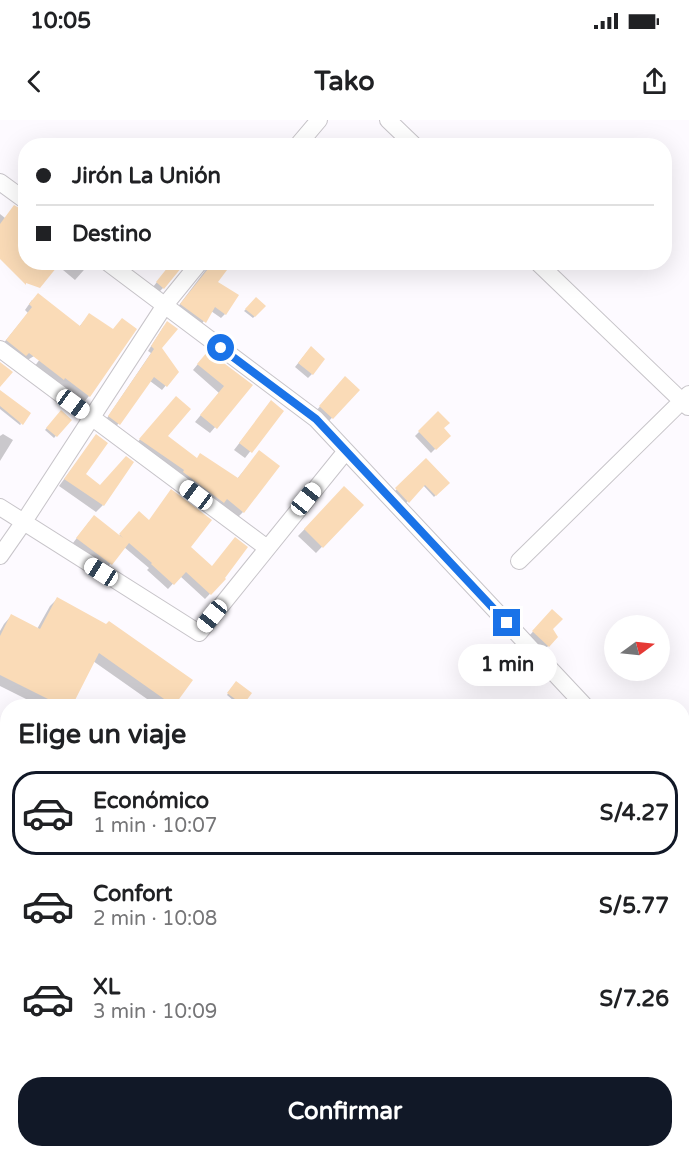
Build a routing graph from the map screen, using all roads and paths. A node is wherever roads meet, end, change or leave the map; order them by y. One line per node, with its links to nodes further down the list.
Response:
1 (319, 120): 3 (street)
2 (388, 120): 4 (street)
3 (304, 138)
4 (407, 138)
5 (0, 182): 6 (street)
6 (18, 195)
7 (118, 270): 10 (street)
8 (193, 270): 10 (street)
9 (546, 270): 12 (street)
10 (165, 305): 13 (street); 14 (street)
11 (0, 349): 13 (street)
12 (686, 401): 19 (street)
13 (91, 417): 16 (street); 17 (street)
14 (346, 451): 17 (street); 20 (street)
15 (0, 507): 16 (street)
16 (23, 523): 17 (street); 18 (street)
17 (267, 548)
18 (0, 556)
19 (519, 561)
20 (578, 699)

